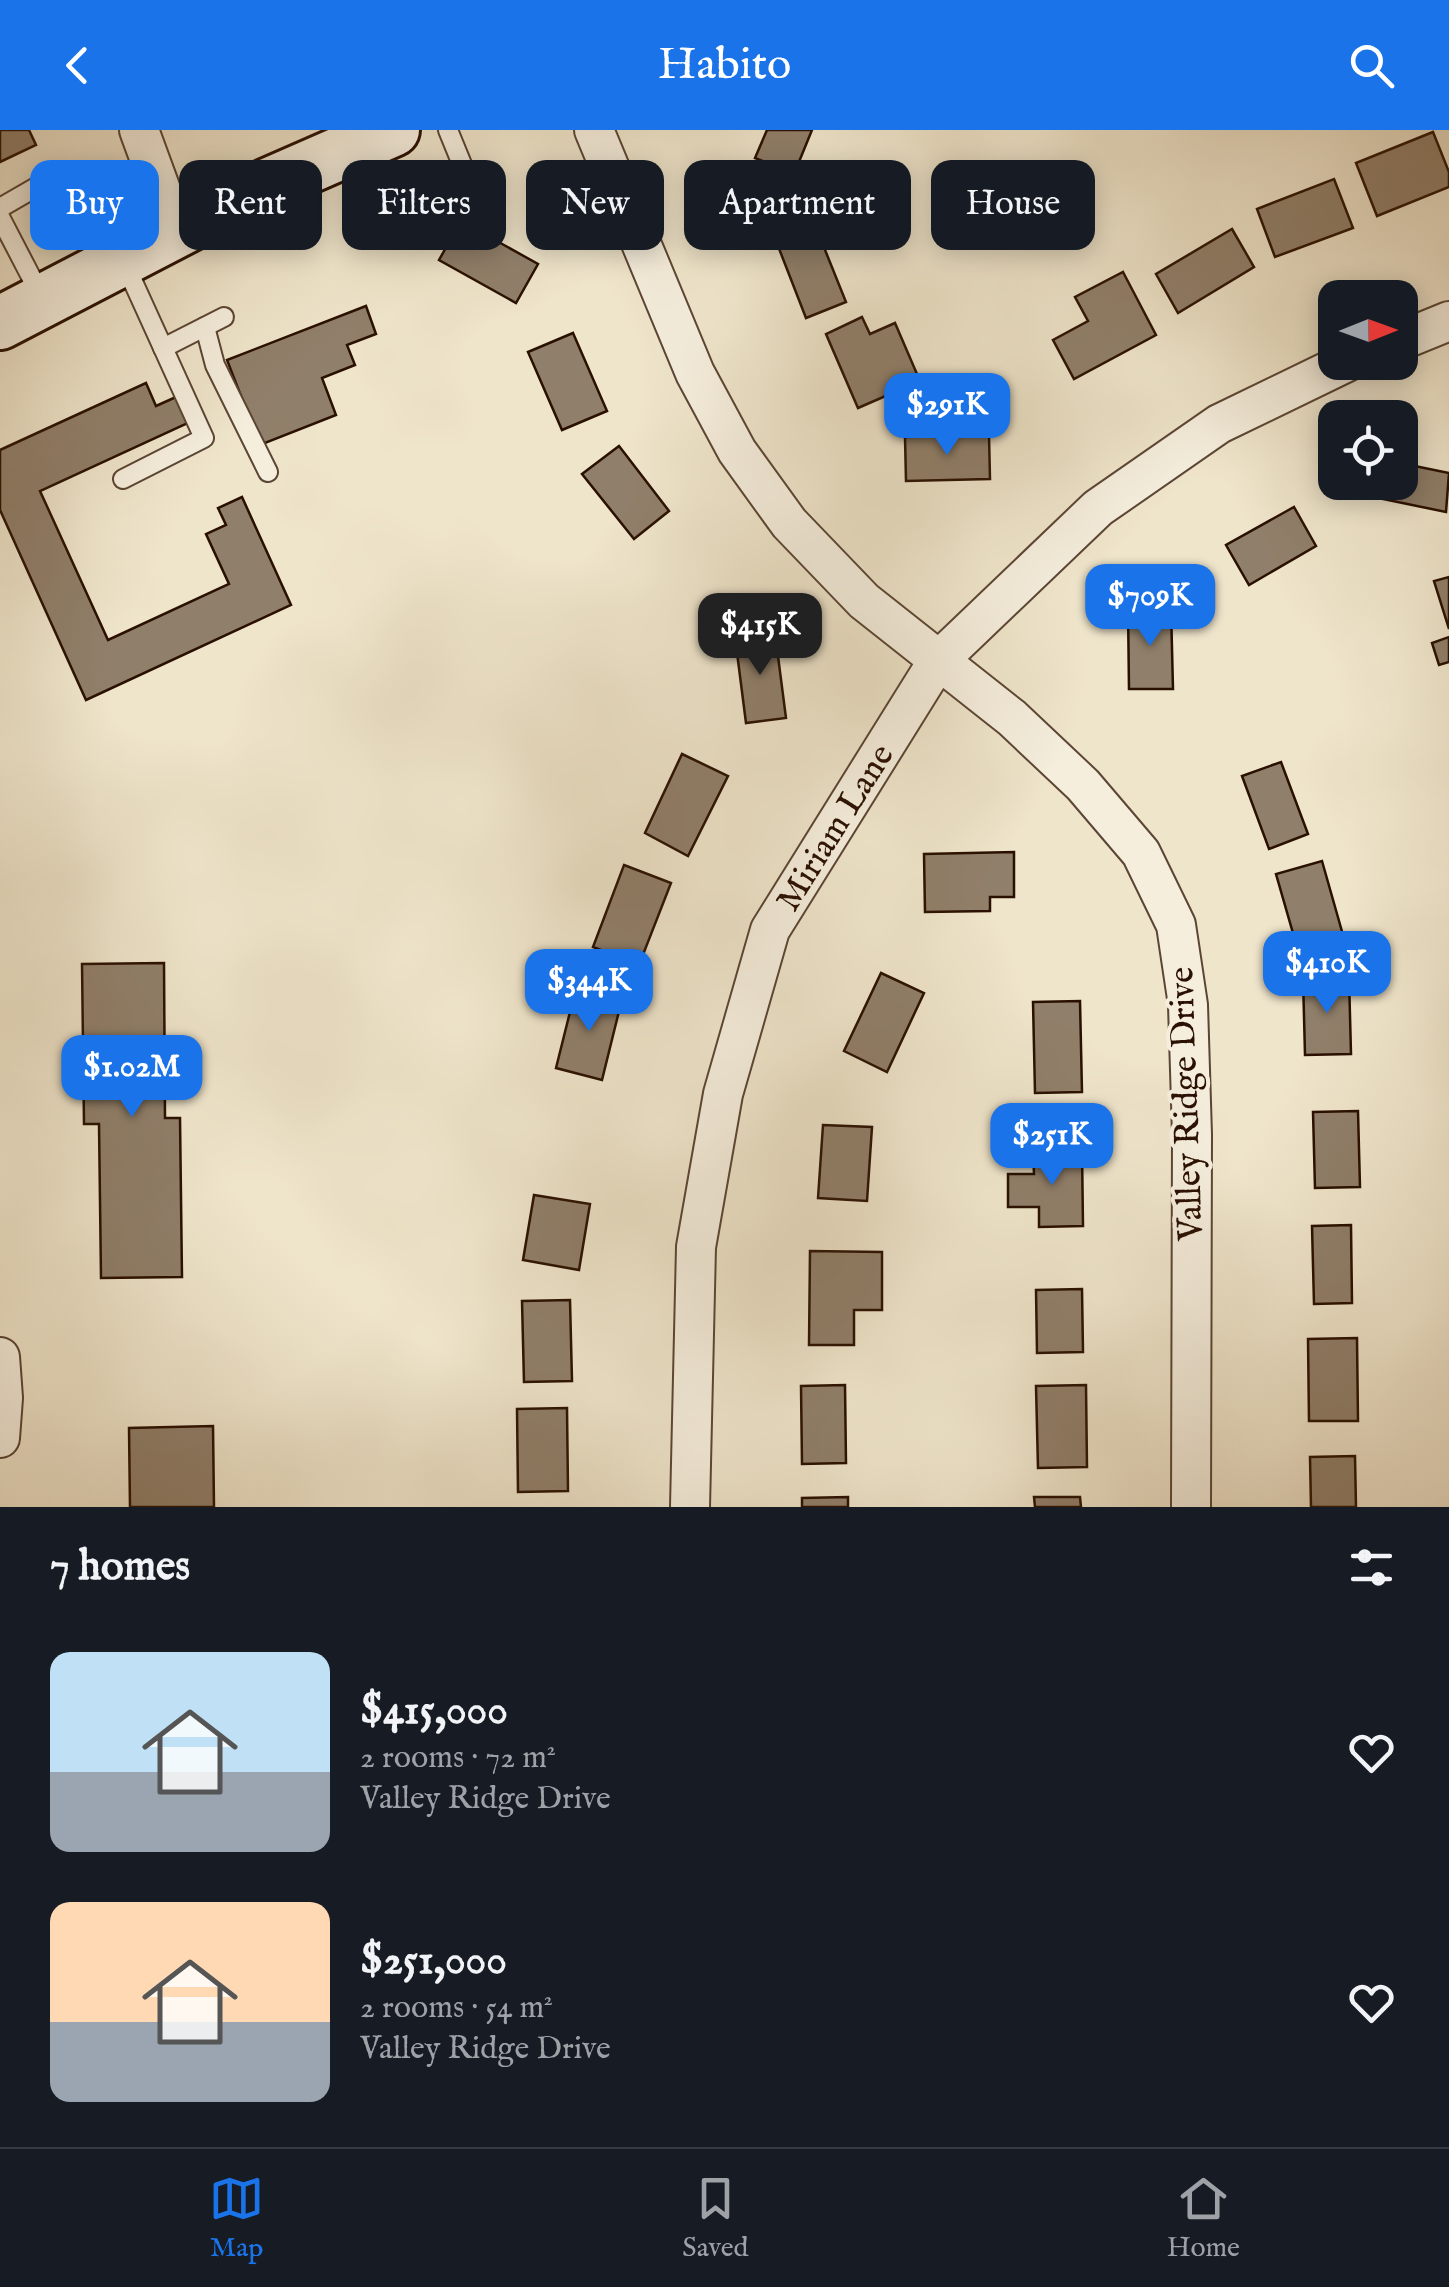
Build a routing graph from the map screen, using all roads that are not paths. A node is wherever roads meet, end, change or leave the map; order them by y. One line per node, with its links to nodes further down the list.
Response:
1 (139, 130): 9 (street)
2 (448, 130): 5 (lane)
3 (594, 130): 20 (street, Valley Ridge Drive)
4 (355, 140): 9 (main road)
5 (460, 160)
6 (30, 191): 7 (lane)
7 (0, 208)
8 (0, 217): 11 (lane)
9 (176, 232): 10 (main road)
10 (123, 259): 11 (main road); 16 (lane)
11 (11, 317)
12 (224, 317): 14 (lane)
13 (1449, 320): 15 (street)
14 (205, 327): 16 (lane); 18 (lane)
15 (1418, 333)
16 (163, 348): 19 (lane)
17 (1318, 377): 20 (street, Miriam Lane)
18 (268, 472)
19 (122, 479)
20 (937, 662): 23 (street, Miriam Lane); 24 (street, Valley Ridge Drive)
21 (0, 1357): 22 (street)
22 (0, 1438)
23 (690, 1507)
24 (1191, 1507)

